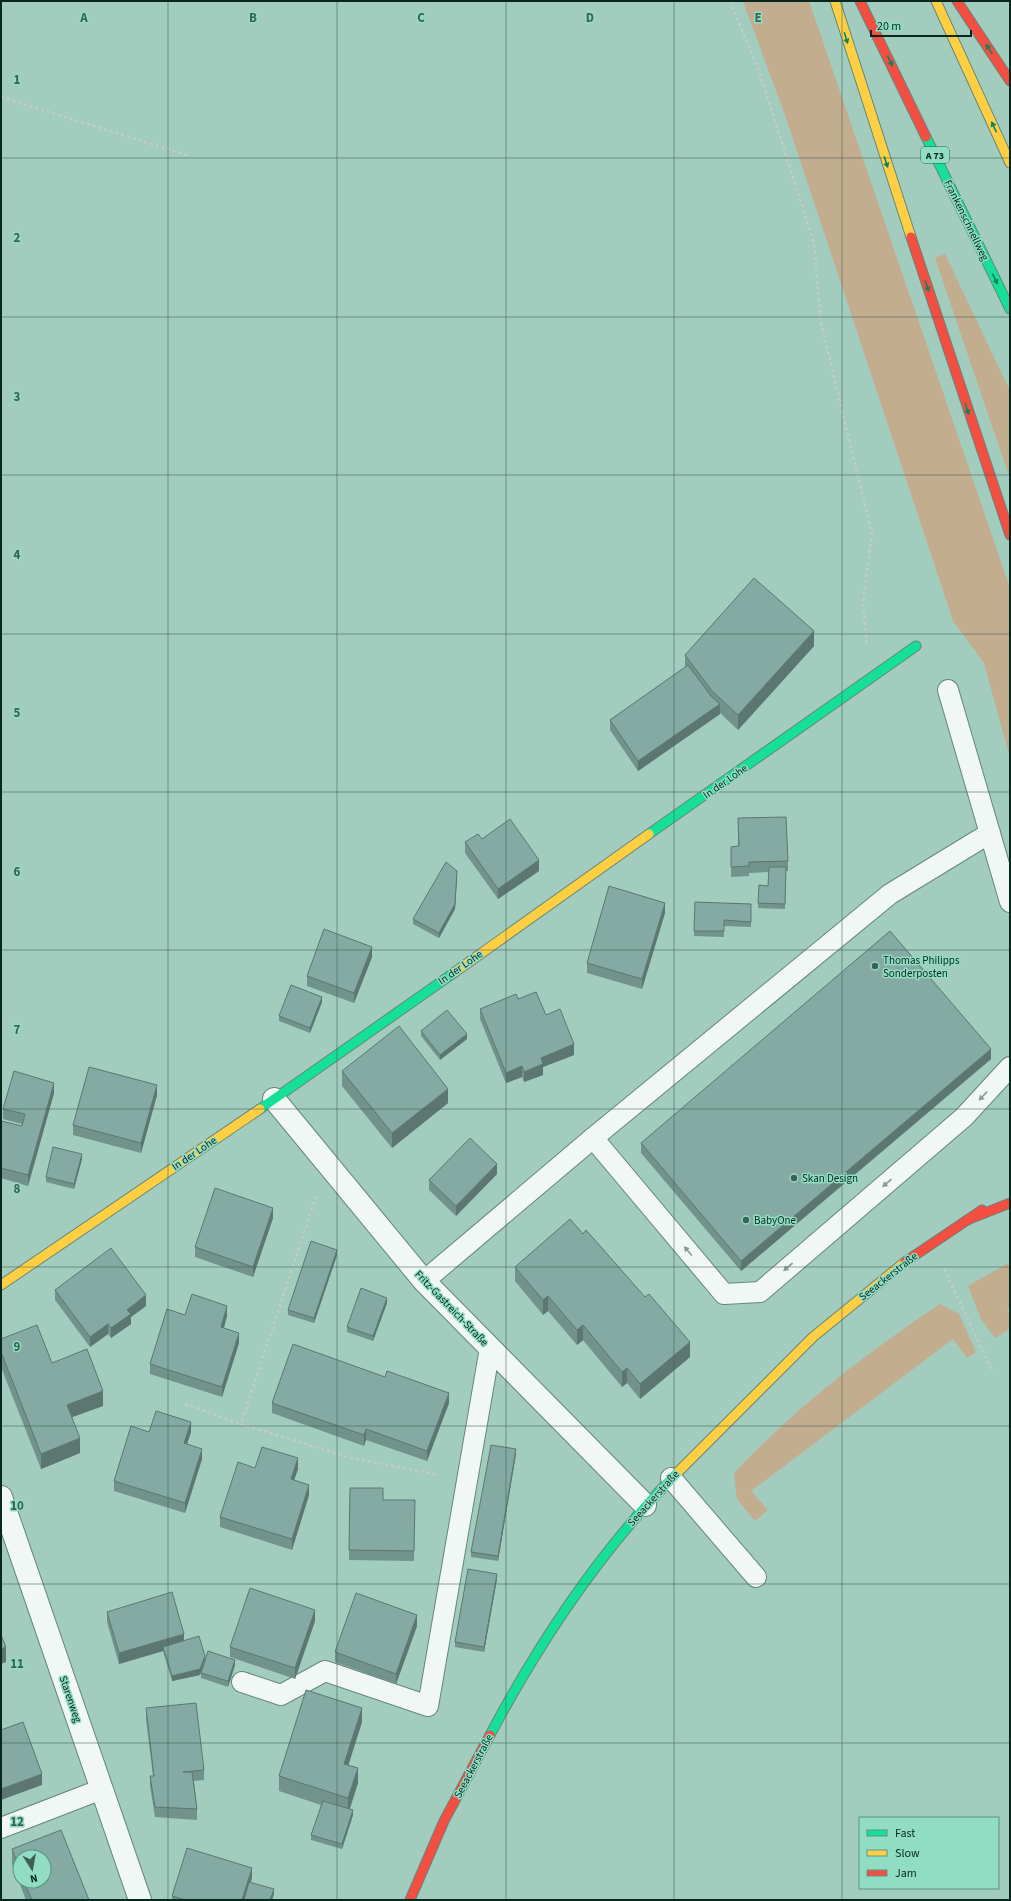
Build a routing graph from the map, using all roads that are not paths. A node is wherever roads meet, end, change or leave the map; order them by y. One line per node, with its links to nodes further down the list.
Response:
1 (835, 1): 8 (main road, one-way to 8)
2 (860, 1): 7 (main road, Frankenschnellweg / A 73, one-way to 7)
3 (936, 1): 6 (main road, one-way to 3)
4 (957, 1): 5 (main road, one-way to 4)
5 (1010, 81)
6 (1010, 163)
7 (1010, 309)
8 (1010, 535)
9 (916, 646): 14 (main road, In der Lohe)
10 (948, 690): 11 (lane)
11 (990, 833): 12 (lane); 15 (lane)
12 (1010, 902)
13 (1010, 1067): 15 (lane, one-way to 15)
14 (274, 1099): 19 (street, Fritz-Gastreich-Straße); 20 (main road, In der Lohe)
15 (593, 1138): 19 (lane)
16 (1010, 1193): 18 (main road, Seeackerstraße)
17 (1010, 1203): 18 (main road)
18 (967, 1220): 22 (main road, Seeackerstraße)
19 (424, 1281): 21 (street, Fritz-Gastreich-Straße)
20 (1, 1285)
21 (490, 1348): 24 (street, Fritz-Gastreich-Straße); 26 (lane)
22 (670, 1478): 24 (main road, Seeackerstraße); 25 (lane)
23 (1, 1497): 27 (street, Starenweg)
24 (645, 1505): 30 (main road, Seeackerstraße)
25 (756, 1577)
26 (242, 1682)
27 (102, 1789): 28 (lane); 29 (street, Starenweg)
28 (1, 1828)
29 (140, 1900)
30 (410, 1900)

